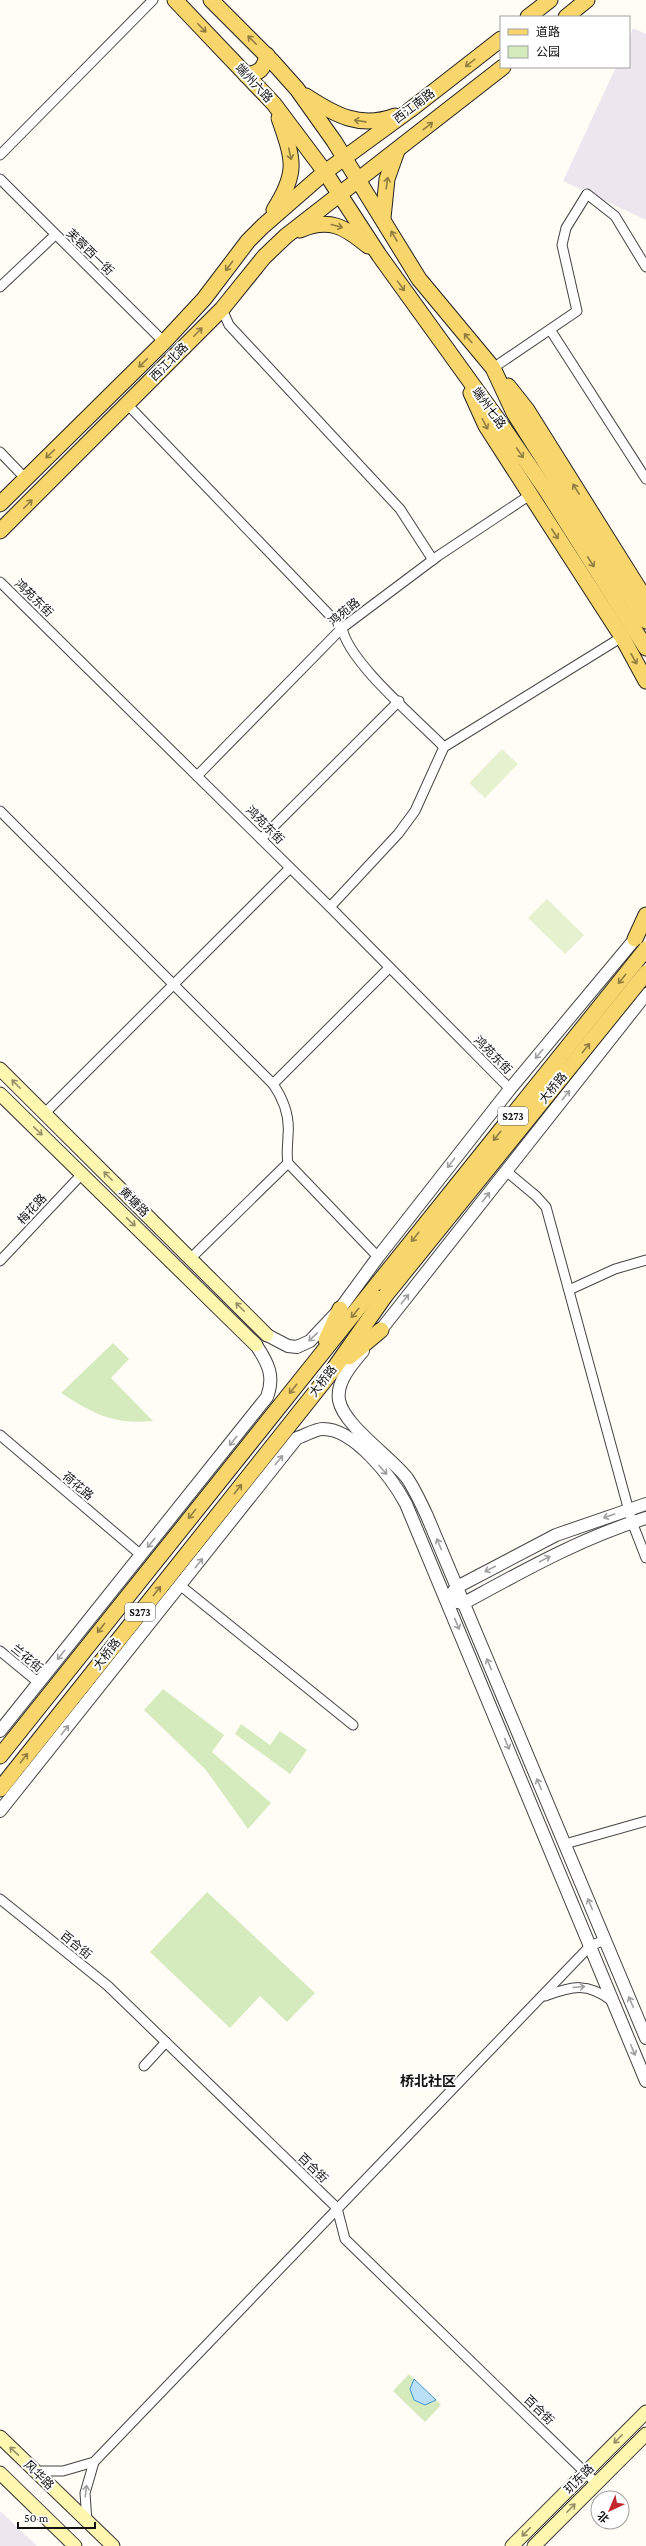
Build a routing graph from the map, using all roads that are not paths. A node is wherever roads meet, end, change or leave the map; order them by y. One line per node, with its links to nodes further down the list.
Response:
1 (153, 0): 18 (street)
2 (175, 0): 11 (main road, 端州六路, one-way to 11)
3 (211, 0): 9 (main road, one-way to 3)
4 (550, 0): 6 (main road)
5 (587, 0): 7 (main road)
6 (529, 16)
7 (567, 16)
8 (500, 39): 12 (main road, 西江南路, one-way to 12)
9 (267, 56): 11 (main road); 13 (main road)
10 (502, 68): 15 (main road, 西江南路)
11 (246, 75): 14 (main road, 端州六路)
12 (439, 87): 15 (main road); 16 (main road, 西江南路)
13 (297, 89): 16 (main road, one-way to 13); 19 (main road, 端州七路)
14 (274, 104): 20 (main road, 端州六路); 25 (main road, one-way to 25)
15 (453, 106): 17 (main road, 西江南路, one-way to 15)
16 (410, 110): 19 (main road, 西江南路)
17 (398, 150): 22 (main road, 西江南路); 24 (main road, one-way to 17)
18 (0, 155)
19 (344, 158): 20 (main road, 西江南路); 22 (main road, 端州七路)
20 (325, 172): 23 (main road, 端州七路); 25 (main road, 西江北路)
21 (0, 179): 26 (street, 芙蓉西一街)
22 (358, 179): 23 (main road, 西江南路); 24 (main road, 端州七路)
23 (339, 193): 27 (main road, 西江北路); 29 (main road, 端州七路)
24 (383, 218): 37 (main road, 端州七路, one-way to 24)
25 (263, 226): 28 (main road, 西江北路)
26 (55, 235): 32 (street); 35 (street, 芙蓉西一街)
27 (286, 236): 29 (main road, one-way to 29); 30 (main road, 西江北路)
28 (248, 241): 30 (main road); 35 (main road, 西江北路, one-way to 35)
29 (379, 254): 36 (main road, 端州七路, one-way to 36)
30 (264, 257): 33 (main road, 西江北路)
31 (646, 267): 34 (street)
32 (0, 287)
33 (222, 309): 38 (main road, 西江北路, one-way to 33); 45 (street)
34 (551, 331): 37 (street); 41 (street)
35 (164, 342): 40 (main road, 西江北路, one-way to 40)
36 (457, 364): 42 (main road, one-way to 42); 51 (main road, 端州七路, one-way to 51)
37 (493, 368): 47 (main road, one-way to 37); 48 (main road, 端州七路)
38 (127, 404): 44 (main road, 西江北路, one-way to 38); 49 (street)
39 (0, 452): 40 (street)
40 (25, 478): 43 (main road, 西江北路)
41 (646, 479)
42 (530, 495): 45 (street, 鸿苑路); 50 (main road, one-way to 50)
43 (0, 504)
44 (0, 531)
45 (433, 560): 49 (street, 鸿苑路)
46 (0, 582): 55 (street, 鸿苑东街)
47 (645, 594)
48 (646, 621)
49 (342, 628): 53 (street); 55 (street, 鸿苑路)
50 (622, 637): 52 (main road, one-way to 52); 54 (street)
51 (646, 648)
52 (646, 681)
53 (398, 701): 54 (street); 57 (street)
54 (444, 746): 59 (street)
55 (197, 776): 57 (street, 鸿苑东街)
56 (0, 811): 67 (street)
57 (262, 839): 58 (street, 鸿苑东街)
58 (290, 868): 59 (street, 鸿苑东街); 67 (street)
59 (330, 907): 65 (street, 鸿苑东街)
60 (646, 915): 62 (main road)
61 (646, 926): 62 (main road)
62 (635, 939): 64 (street)
63 (646, 949): 86 (main road, 大桥路 / S273, one-way to 86, bridge)
64 (618, 960): 66 (street); 71 (street, one-way to 71)
65 (389, 968): 70 (street); 71 (street, 鸿苑东街)
66 (646, 973): 87 (main road, 大桥路 / S273, one-way to 66, bridge)
67 (174, 985): 70 (street); 73 (street)
68 (646, 994): 75 (street, one-way to 68)
69 (0, 1069): 73 (main road, 黄塘路, one-way to 69)
70 (273, 1084): 74 (street)
71 (510, 1089): 77 (street, one-way to 77)
72 (0, 1094): 76 (main road, 黄塘路, one-way to 76)
73 (45, 1113): 78 (main road, 黄塘路, one-way to 73)
74 (288, 1163): 77 (street); 78 (street)
75 (506, 1171): 81 (street); 83 (street, one-way to 75)
76 (82, 1174): 80 (street, 梅花路); 85 (main road, 黄塘路, one-way to 85)
77 (378, 1257): 82 (street)
78 (191, 1258): 84 (main road, 黄塘路, one-way to 78)
79 (646, 1260): 81 (street)
80 (0, 1261)
81 (569, 1290): 94 (street)
82 (340, 1309): 84 (street, one-way to 84); 86 (main road)
83 (381, 1330): 87 (main road); 101 (street, one-way to 83)
84 (267, 1335)
85 (256, 1345): 88 (street)
86 (318, 1359): 91 (main road, 大桥路 / S273, one-way to 91)
87 (332, 1370): 89 (main road, 大桥路 / S273)
88 (257, 1411): 91 (street); 97 (street, one-way to 97)
89 (281, 1435): 92 (street); 110 (main road, 大桥路 / S273, one-way to 89)
90 (0, 1436): 97 (street, 荷花路)
91 (251, 1440): 99 (main road, 大桥路 / S273, one-way to 99)
92 (246, 1501): 100 (street, one-way to 92); 102 (street, one-way to 102)
93 (646, 1504): 94 (street)
94 (628, 1510): 96 (street); 101 (street, one-way to 101)
95 (646, 1518): 96 (street)
96 (632, 1522): 98 (street); 103 (street, one-way to 96)
97 (141, 1555): 104 (street)
98 (646, 1558)
99 (134, 1586): 104 (street); 109 (main road, 大桥路 / S273, one-way to 109)
100 (181, 1586): 107 (street); 111 (street, one-way to 100)
101 (457, 1586): 102 (street); 103 (street)
102 (447, 1601): 103 (street); 118 (street, one-way to 118)
103 (464, 1603): 115 (street, one-way to 103)
104 (86, 1624): 106 (street, one-way to 106)
105 (0, 1651): 106 (street, 兰花街)
106 (39, 1683): 108 (street)
107 (353, 1725)
108 (0, 1732)
109 (0, 1756)
110 (0, 1789)
111 (15, 1793): 112 (street); 113 (street)
112 (0, 1805)
113 (0, 1811)
114 (646, 1821): 115 (street)
115 (565, 1844): 117 (street, one-way to 115)
116 (0, 1899): 122 (street, 百合街)
117 (605, 1940): 118 (street); 121 (street, one-way to 117)
118 (590, 1946): 119 (street); 120 (street)
119 (541, 1997): 120 (street, one-way to 120); 125 (street)
120 (613, 2001): 124 (street, one-way to 124)
121 (646, 2038)
122 (166, 2042): 123 (street); 125 (street, 百合街)
123 (144, 2066)
124 (646, 2081)
125 (337, 2208): 129 (street); 131 (street, 百合街)
126 (646, 2412): 131 (main road, 玑东路, one-way to 131)
127 (646, 2434): 133 (main road, 玑东路)
128 (0, 2437): 130 (main road, 风华路, one-way to 128)
129 (94, 2462): 130 (street); 134 (street, one-way to 129)
130 (35, 2471): 134 (main road, 风华路)
131 (585, 2472): 133 (street, 百合街); 137 (main road, 玑东路, one-way to 137)
132 (0, 2473): 135 (main road)
133 (596, 2483): 138 (main road, 玑东路, one-way to 133)
134 (87, 2522): 136 (main road, 风华路)
135 (75, 2546)
136 (112, 2546)
137 (512, 2546)
138 (534, 2546)

